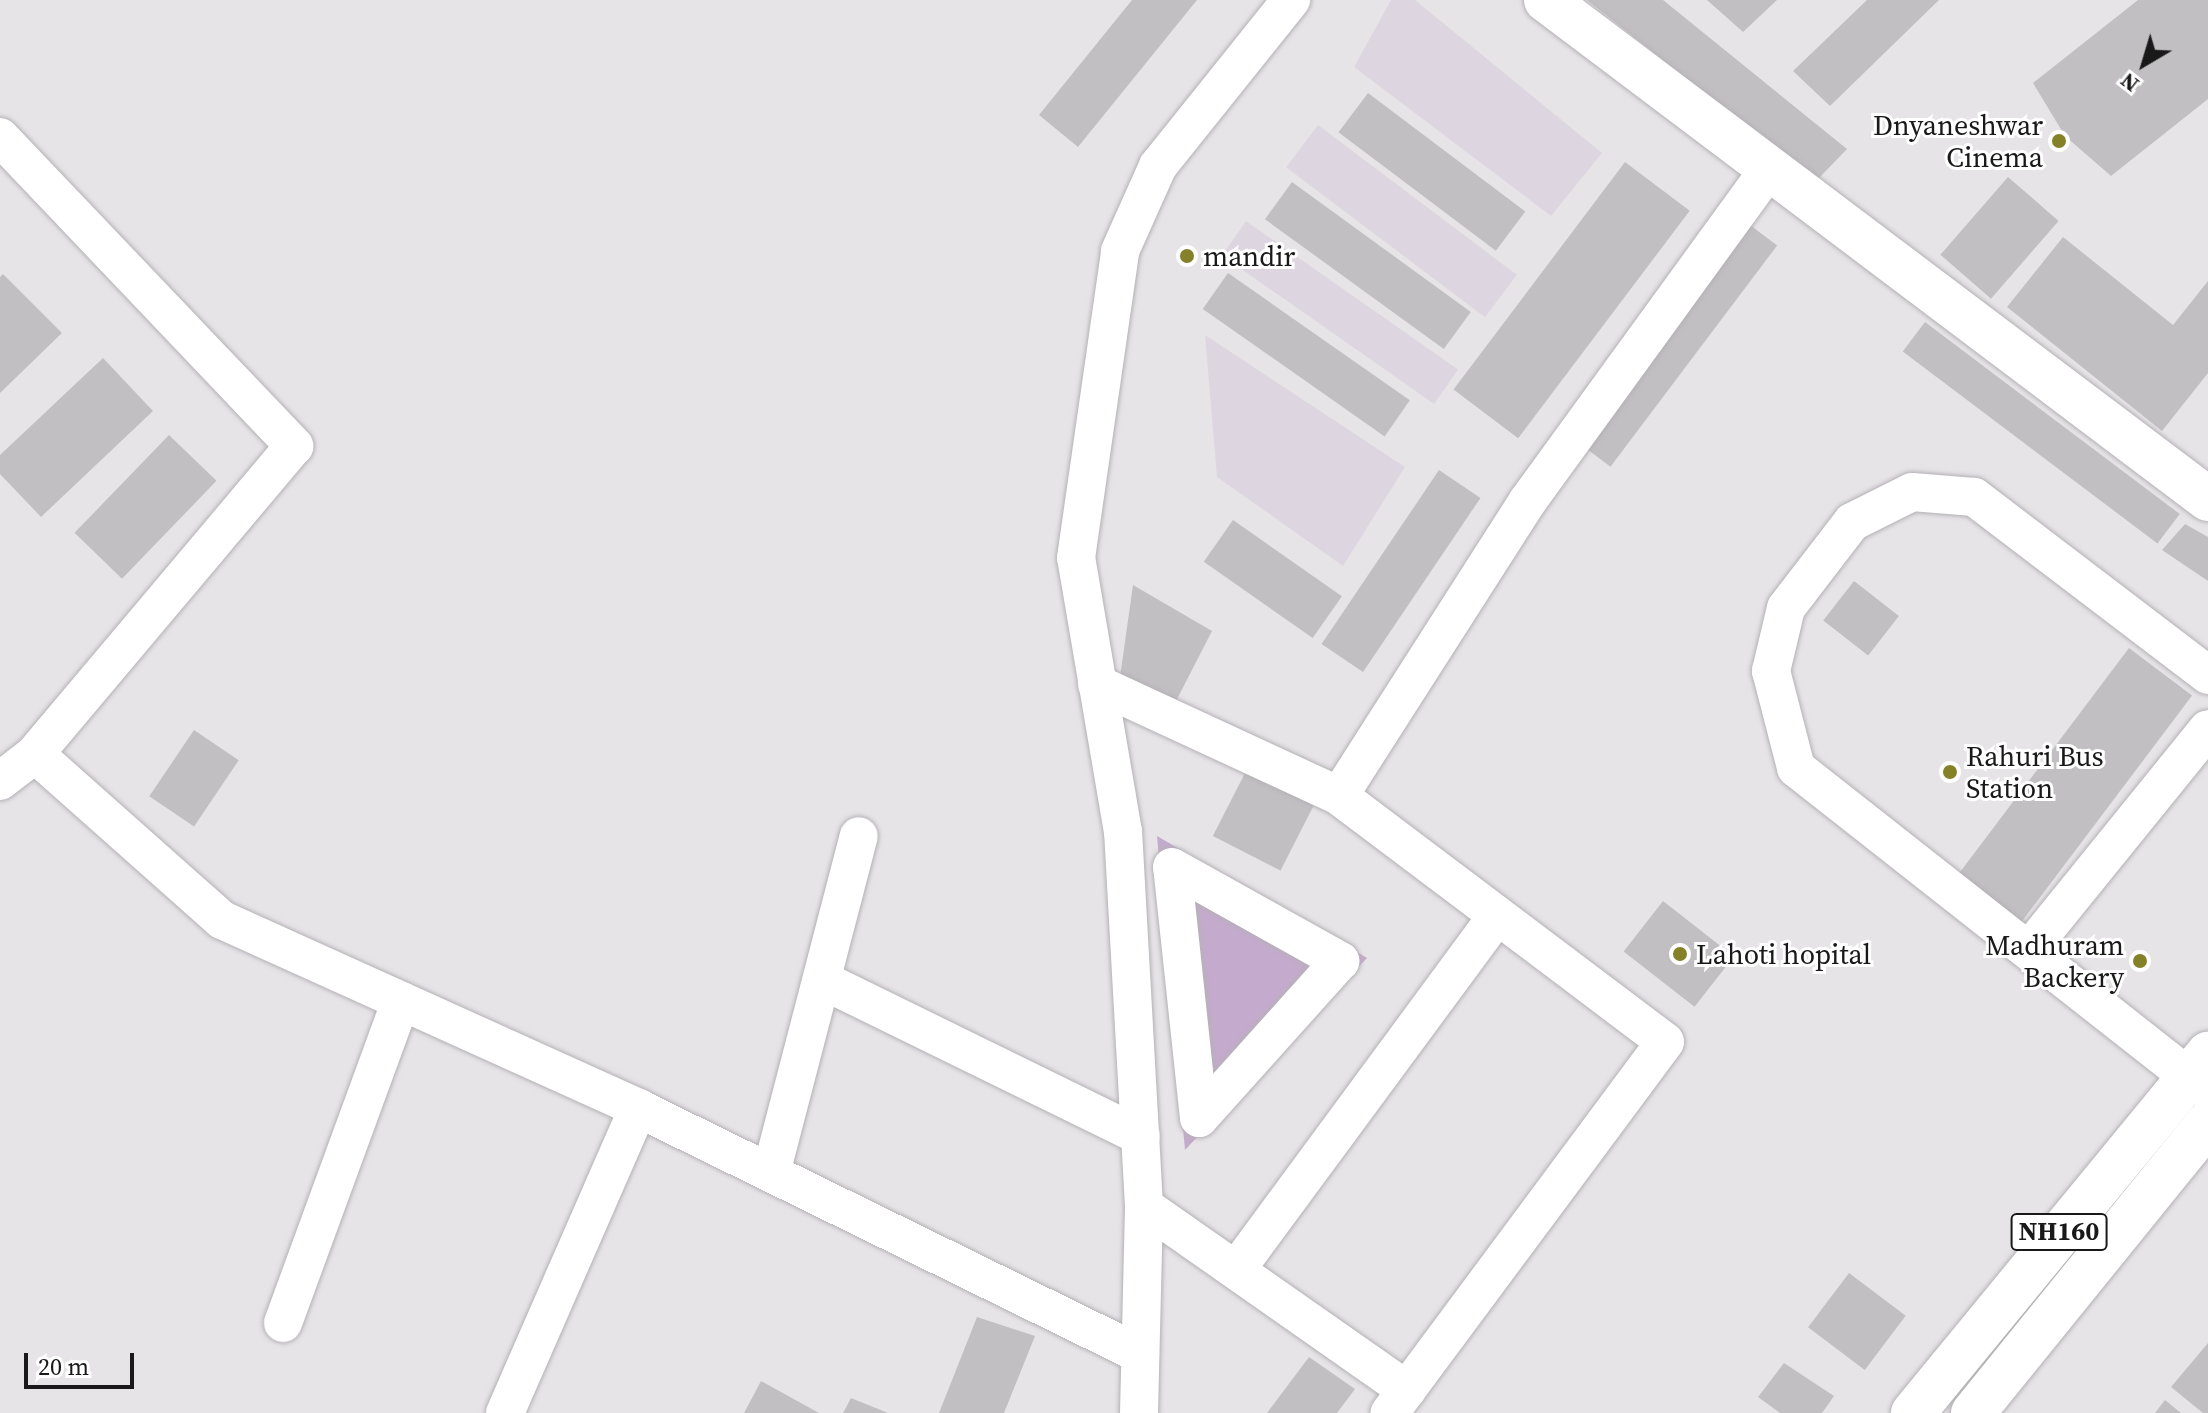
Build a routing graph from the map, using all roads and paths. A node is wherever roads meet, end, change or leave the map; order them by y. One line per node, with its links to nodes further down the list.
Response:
1 (1291, 0): 7 (street)
2 (1546, 0): 4 (main road)
3 (0, 137): 9 (street)
4 (1768, 170): 5 (main road); 11 (street)
5 (2208, 499)
6 (2208, 675): 14 (street)
7 (1097, 684): 11 (street); 21 (street)
8 (2208, 729): 14 (street)
9 (35, 754): 10 (street); 16 (street)
10 (0, 781)
11 (1339, 796): 13 (street)
12 (859, 836): 15 (street)
13 (1495, 919): 24 (street); 27 (street)
14 (2029, 950): 17 (street)
15 (822, 980): 21 (street); 22 (street)
16 (401, 1001): 18 (street); 25 (street)
17 (2202, 1074): 30 (main road, NH160)
18 (638, 1108): 22 (street); 28 (street)
19 (1199, 1118): 19 (street)
20 (2208, 1123): 31 (main road, NH160)
21 (1141, 1136): 23 (street)
22 (771, 1173): 26 (street)
23 (1144, 1206): 24 (street); 26 (street)
24 (1236, 1270): 27 (street)
25 (283, 1323)
26 (1140, 1354): 29 (street)
27 (1398, 1401)
28 (512, 1411)
29 (1139, 1413)
30 (1913, 1413)
31 (1973, 1413)

